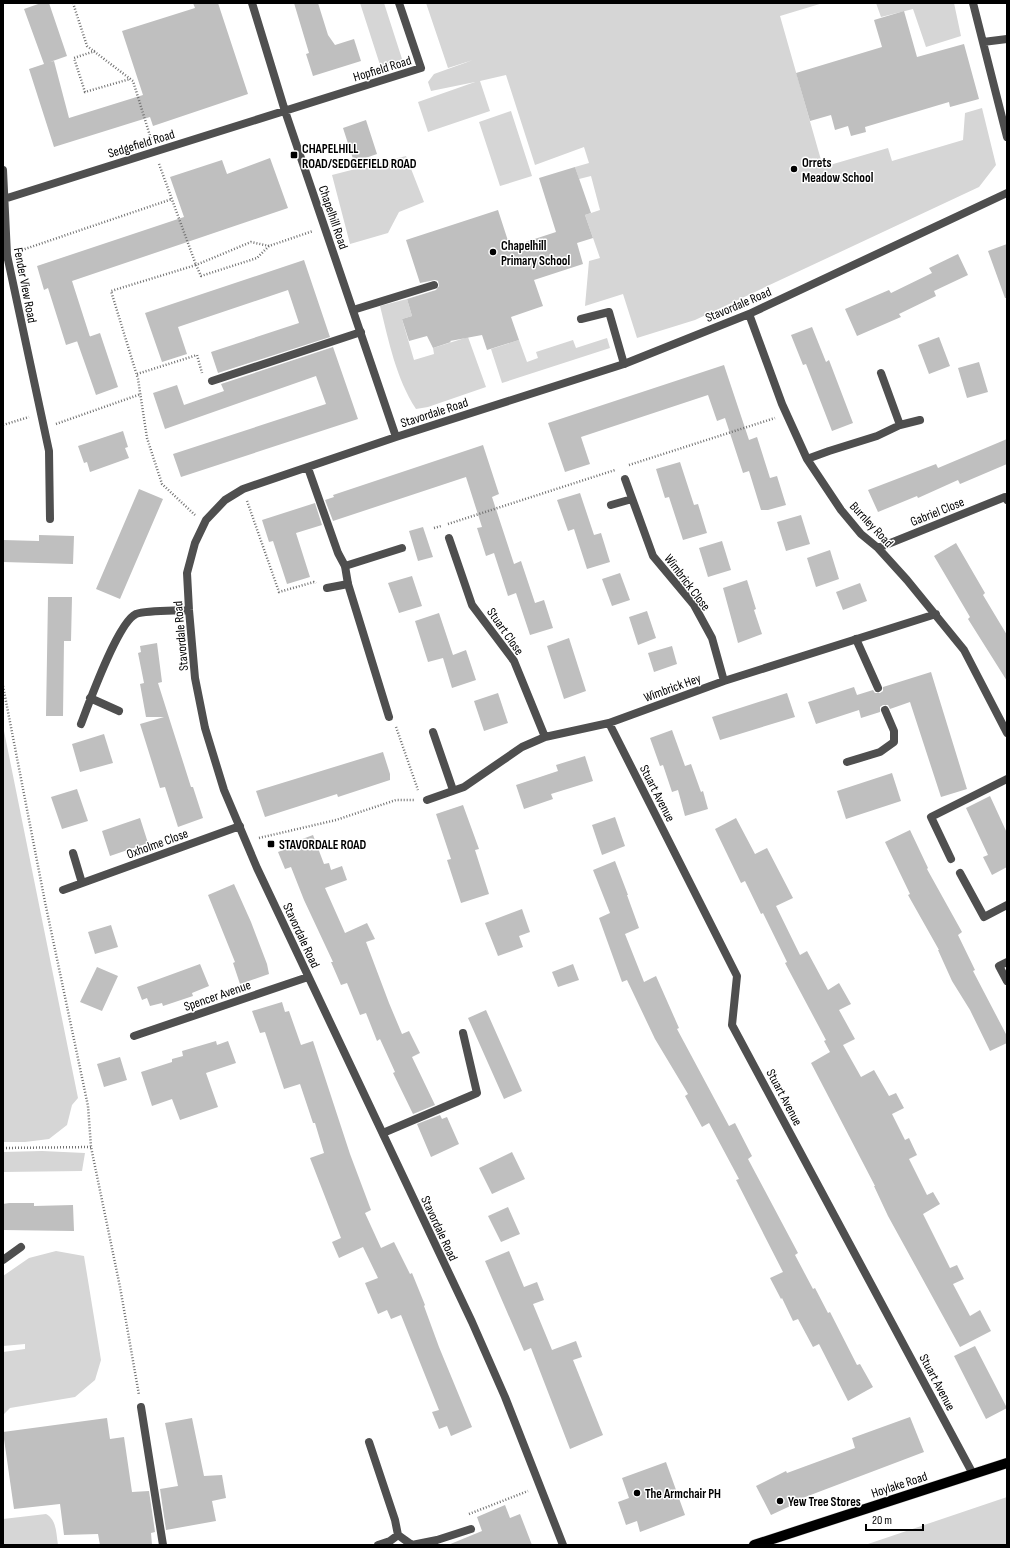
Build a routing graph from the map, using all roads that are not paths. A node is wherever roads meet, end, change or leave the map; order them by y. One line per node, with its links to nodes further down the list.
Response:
1 (252, 3): 6 (street, Chapelhill Road)
2 (399, 3): 6 (street, Hopfield Road)
3 (973, 3): 5 (street)
4 (1007, 39): 5 (street)
5 (983, 42): 7 (street)
6 (285, 111): 10 (street, Sedgefield Road); 12 (street, Chapelhill Road)
7 (1007, 137)
8 (3, 170): 10 (street, Fender View Road)
9 (1007, 193): 13 (street, Stavordale Road)
10 (4, 199): 28 (street, Fender View Road)
11 (434, 285): 12 (street)
12 (353, 310): 15 (street, Chapelhill Road)
13 (749, 314): 16 (street, Stavordale Road); 22 (street, Burnley Road)
14 (581, 319): 16 (street)
15 (361, 332): 18 (street); 21 (street, Chapelhill Road)
16 (624, 364): 21 (street, Stavordale Road)
17 (881, 373): 20 (street)
18 (212, 381)
19 (920, 420): 20 (street)
20 (900, 424): 22 (street)
21 (396, 437): 23 (street, Stavordale Road)
22 (807, 459): 31 (street, Burnley Road)
23 (308, 468): 32 (street); 35 (street, Stavordale Road)
24 (625, 479): 26 (street, Wimbrick Close)
25 (1006, 498): 31 (street, Gabriel Close)
26 (632, 499): 27 (street); 38 (street, Wimbrick Close)
27 (611, 505)
28 (50, 519)
29 (449, 538): 48 (street, Stuart Close)
30 (402, 548): 32 (street)
31 (878, 548): 36 (street, Burnley Road)
32 (345, 566): 33 (street)
33 (348, 584): 34 (street); 43 (street)
34 (327, 588)
35 (189, 610): 40 (street); 53 (street, Stavordale Road)
36 (936, 614): 37 (street, Wimbrick Hey); 47 (street, Burnley Road)
37 (856, 639): 38 (street, Wimbrick Hey); 39 (street)
38 (724, 681): 44 (street, Wimbrick Hey)
39 (878, 688)
40 (90, 698): 42 (street); 45 (street)
41 (886, 710): 49 (street)
42 (119, 711)
43 (389, 717)
44 (609, 723): 48 (street, Wimbrick Hey); 71 (street, Stuart Avenue)
45 (81, 724)
46 (433, 732): 51 (street)
47 (1007, 733)
48 (545, 737): 51 (street, Wimbrick Hey)
49 (847, 762)
50 (1007, 779): 55 (street)
51 (453, 790): 52 (street, Wimbrick Hey)
52 (424, 800)
53 (240, 826): 57 (street, Oxholme Close); 61 (street, Stavordale Road)
54 (73, 853): 57 (street)
55 (951, 859)
56 (960, 873): 59 (street)
57 (82, 883): 58 (street, Oxholme Close)
58 (63, 890)
59 (1007, 906)
60 (1007, 962): 62 (street)
61 (308, 977): 64 (street, Spencer Avenue); 65 (street, Stavordale Road)
62 (1007, 981)
63 (462, 1033): 65 (street)
64 (134, 1036)
65 (383, 1133): 76 (street, Stavordale Road)
66 (21, 1247): 67 (street)
67 (3, 1260)
68 (141, 1407): 74 (street)
69 (369, 1442): 73 (street)
70 (1007, 1463): 71 (main road, Hoylake Road)
71 (973, 1474): 77 (main road, Hoylake Road)
72 (470, 1529): 73 (street)
73 (398, 1535): 75 (street)
74 (163, 1545)
75 (378, 1545)
76 (563, 1545)
77 (754, 1545)

